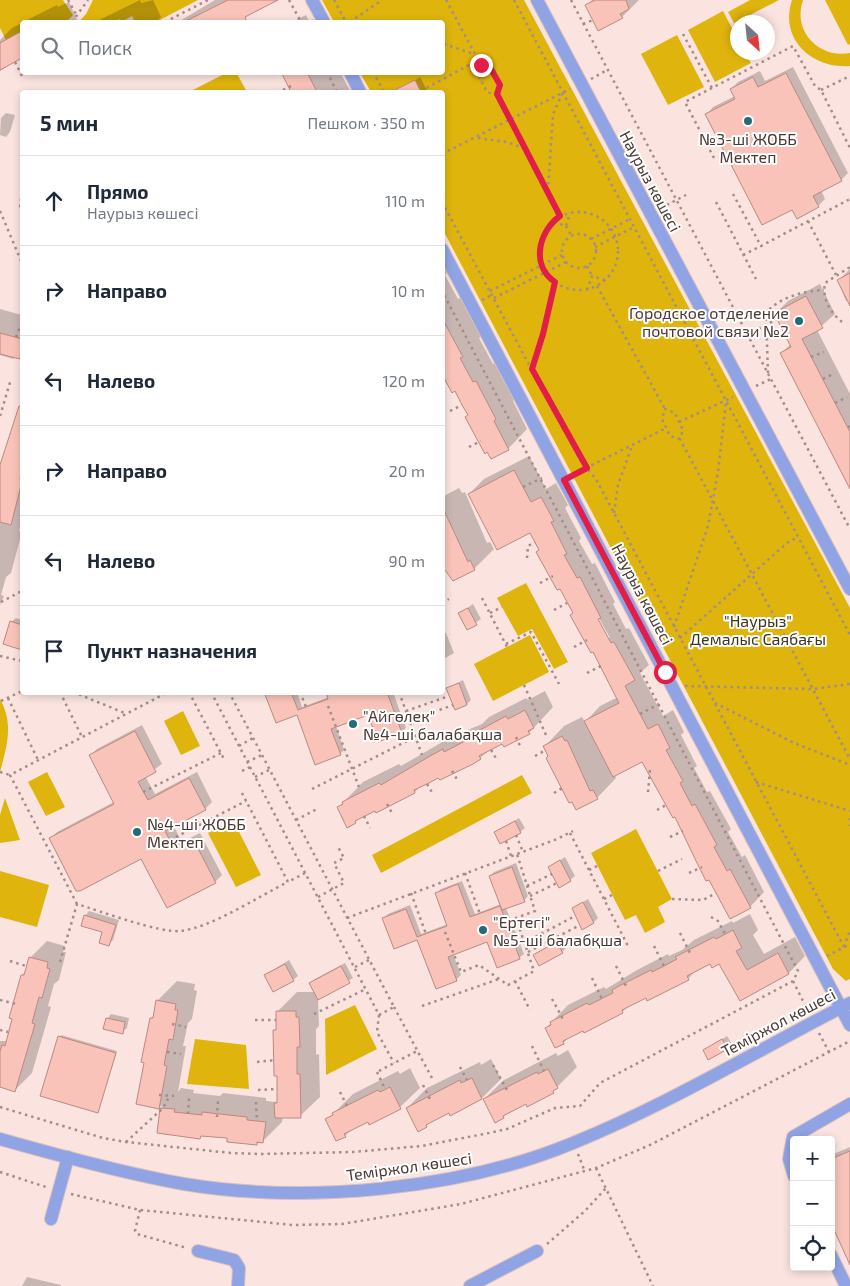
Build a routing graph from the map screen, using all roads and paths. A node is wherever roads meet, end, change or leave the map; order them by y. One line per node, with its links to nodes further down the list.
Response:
1 (68, 0): 12 (path)
2 (88, 0): 12 (path)
3 (208, 0): 14 (path)
4 (289, 0): 15 (path)
5 (312, 0): 16 (street)
6 (334, 0): 17 (path)
7 (382, 0): 18 (path)
8 (446, 0): 25 (path)
9 (514, 0): 44 (path)
10 (537, 0): 35 (street, Наурыз көшесі)
11 (571, 0): 20 (path)
12 (78, 16): 13 (path)
13 (74, 20)
14 (169, 20)
15 (300, 20)
16 (323, 20)
17 (347, 20)
18 (351, 20)
19 (593, 20): 20 (path)
20 (584, 24): 29 (path)
21 (684, 34): 37 (path)
22 (798, 43): 24 (path)
23 (445, 44): 25 (path)
24 (793, 46): 37 (path); 43 (path)
25 (475, 54): 26 (path)
26 (478, 60): 28 (path); 42 (path)
27 (15, 62): 30 (path)
28 (481, 65): 45 (path); 45 (path)
29 (608, 70): 35 (path); 56 (path)
30 (20, 72)
31 (328, 75): 39 (path)
32 (352, 75): 40 (street)
33 (375, 75): 41 (path)
34 (850, 76): 43 (path)
35 (581, 84): 44 (path); 109 (street, Наурыз көшесі)
36 (291, 86): 38 (path)
37 (712, 88): 51 (path)
38 (283, 90)
39 (336, 90)
40 (359, 90)
41 (383, 90)
42 (422, 90)
43 (821, 90): 49 (path)
44 (563, 93): 46 (path); 52 (path); 62 (path)
45 (497, 94): 46 (path)
46 (510, 120): 47 (path); 48 (path)
47 (476, 138): 48 (path); 50 (path)
48 (525, 148): 52 (path)
49 (850, 148)
50 (445, 153)
51 (714, 158)
52 (548, 192): 61 (path)
53 (733, 194): 71 (path)
54 (686, 195): 56 (path)
55 (850, 199): 63 (path)
56 (676, 200): 97 (path)
57 (716, 202): 75 (path)
58 (445, 208): 90 (path)
59 (0, 211): 76 (path)
60 (570, 213): 61 (path); 65 (path); 67 (path)
61 (560, 216): 64 (path)
62 (630, 219): 66 (path); 67 (path)
63 (808, 221): 71 (path); 82 (path)
64 (553, 222): 65 (path); 78 (path)
65 (566, 226): 68 (path)
66 (634, 227): 69 (path); 111 (path)
67 (611, 228): 69 (path); 70 (path)
68 (570, 235): 70 (path); 74 (path)
69 (615, 237): 72 (path); 85 (path)
70 (591, 239): 72 (path)
71 (761, 246): 75 (path)
72 (595, 247): 79 (path)
73 (445, 255): 125 (street, Наурыз көшесі)
74 (562, 255): 77 (path); 78 (path)
75 (743, 255): 84 (path)
76 (20, 259)
77 (566, 262): 79 (path); 81 (path)
78 (542, 265): 81 (path); 90 (path)
79 (586, 266): 83 (path)
80 (850, 267): 82 (path)
81 (546, 272): 86 (path); 92 (path)
82 (836, 275): 89 (path)
83 (592, 276): 85 (path); 88 (path)
84 (756, 279)
85 (605, 280): 87 (path)
86 (555, 282): 88 (path); 101 (path)
87 (597, 286): 88 (path); 114 (path)
88 (587, 290)
89 (824, 290): 94 (path); 95 (path)
90 (490, 291): 92 (path)
91 (445, 297): 124 (path)
92 (494, 298): 101 (path)
93 (777, 320): 95 (path)
94 (842, 322)
95 (766, 325): 97 (path); 103 (path)
96 (20, 327): 98 (path)
97 (747, 335): 103 (path)
98 (16, 337)
99 (824, 352): 100 (path)
100 (811, 357)
101 (532, 369): 123 (path)
102 (835, 373): 107 (path)
103 (768, 374): 106 (path)
104 (11, 379): 116 (path)
105 (448, 379): 108 (path)
106 (771, 379): 109 (path); 129 (path)
107 (823, 379)
108 (445, 380)
109 (744, 392): 111 (path); 136 (street, Наурыз көшесі)
110 (848, 397): 112 (path)
111 (726, 400): 117 (path); 127 (path); 130 (path)
112 (835, 404)
113 (462, 405): 115 (path)
114 (665, 410): 117 (path); 118 (path)
115 (450, 411)
116 (0, 416)
117 (680, 422): 119 (path)
118 (666, 428): 119 (path); 121 (path)
119 (680, 439): 127 (path)
120 (481, 441): 122 (path)
121 (632, 445): 123 (path); 128 (path)
122 (468, 447)
123 (587, 468): 125 (path); 128 (path)
124 (542, 478): 126 (path); 174 (path)
125 (564, 480): 158 (street, Наурыз көшесі)
126 (523, 487)
127 (713, 500): 133 (path); 146 (path)
128 (614, 514): 146 (path)
129 (850, 529)
130 (798, 537): 133 (path); 147 (path)
131 (535, 542): 132 (path)
132 (527, 558)
133 (752, 574): 148 (path); 160 (path)
134 (553, 576): 135 (path)
135 (540, 582)
136 (850, 589)
137 (20, 592): 141 (path)
138 (482, 598): 145 (path)
139 (449, 599): 140 (path)
140 (445, 601)
141 (1, 602)
142 (567, 603): 144 (path)
143 (502, 607): 145 (path)
144 (554, 610)
145 (490, 614): 155 (path)
146 (674, 627): 148 (path)
147 (850, 635)
148 (680, 638): 159 (path)
149 (587, 640): 150 (path)
150 (574, 647)
151 (0, 656): 152 (path)
152 (20, 661)
153 (601, 666): 154 (path)
154 (587, 673)
155 (559, 684)
156 (850, 684): 160 (path)
157 (524, 685): 182 (path)
158 (672, 685): 159 (path); 294 (street, Наурыз көшесі)
159 (706, 688): 160 (path); 173 (path)
160 (813, 689): 195 (path)
161 (20, 692): 171 (path)
162 (61, 695): 183 (path)
163 (80, 695): 179 (path)
164 (162, 695): 179 (path)
165 (191, 695): 191 (path)
166 (213, 695): 187 (path)
167 (231, 695): 186 (path)
168 (301, 695): 177 (path)
169 (400, 695): 178 (path)
170 (449, 696): 178 (path)
171 (8, 698): 172 (path); 197 (path)
172 (1, 701)
173 (715, 703): 200 (path); 211 (path)
174 (659, 704): 180 (path); 341 (path)
175 (453, 705): 181 (path)
176 (328, 706): 202 (path)
177 (306, 707)
178 (406, 711): 181 (path)
179 (127, 714): 183 (path)
180 (640, 714)
181 (409, 721): 184 (path)
182 (546, 735)
183 (82, 737): 197 (path)
184 (415, 737): 193 (path); 202 (path)
185 (516, 737): 188 (path)
186 (253, 738): 187 (path); 192 (path)
187 (239, 746): 199 (path)
188 (521, 748)
189 (491, 750): 198 (path)
190 (546, 750): 194 (path)
191 (221, 753): 196 (path); 216 (path)
192 (262, 755): 199 (path); 203 (path)
193 (422, 755)
194 (535, 756)
195 (850, 758)
196 (224, 759)
197 (38, 760): 208 (path)
198 (497, 760)
199 (248, 762): 201 (path)
200 (850, 765)
201 (250, 767): 205 (path); 209 (path)
202 (352, 769): 213 (path); 215 (path)
203 (269, 770): 209 (path); 230 (path)
204 (650, 770): 218 (path)
205 (242, 771)
206 (452, 771): 210 (path)
207 (0, 772): 208 (path)
208 (10, 775): 262 (path)
209 (255, 777): 247 (path)
210 (458, 781)
211 (756, 782): 226 (path); 268 (path)
212 (426, 784): 220 (path)
213 (359, 787)
214 (564, 787): 219 (path)
215 (312, 789)
216 (144, 792)
217 (242, 792): 221 (path)
218 (648, 792)
219 (554, 793)
220 (433, 794)
221 (246, 801): 236 (path); 251 (path)
222 (387, 804): 227 (path)
223 (668, 804): 225 (path)
224 (317, 808): 230 (path)
225 (657, 810)
226 (850, 811)
227 (393, 815)
228 (364, 816): 232 (path)
229 (850, 818): 231 (path)
230 (296, 820): 254 (path)
231 (850, 826)
232 (370, 828)
233 (683, 830): 235 (path)
234 (516, 835): 239 (path)
235 (670, 836)
236 (170, 840)
237 (506, 841): 241 (path)
238 (337, 845): 254 (path)
239 (522, 852): 240 (path); 245 (path)
240 (517, 854): 241 (path); 253 (path)
241 (511, 856): 248 (path)
242 (682, 859): 246 (path)
243 (597, 866): 245 (path)
244 (702, 867): 249 (path)
245 (589, 870): 260 (path)
246 (658, 871)
247 (305, 873): 251 (path); 259 (path)
248 (465, 873): 255 (path); 263 (path)
249 (689, 873)
250 (552, 874): 253 (path)
251 (288, 882): 262 (path)
252 (557, 883): 258 (path)
253 (527, 886): 258 (path)
254 (332, 889): 259 (path); 266 (path)
255 (411, 893): 266 (path); 271 (path)
256 (716, 893): 261 (path)
257 (612, 895): 260 (path)
258 (530, 896): 273 (path)
259 (318, 897): 284 (path)
260 (604, 899): 274 (path)
261 (672, 899)
262 (76, 904): 280 (path)
263 (480, 914)
264 (575, 916): 273 (path)
265 (712, 917): 272 (path)
266 (347, 918): 278 (path)
267 (580, 925): 276 (path)
268 (850, 930)
269 (445, 932): 285 (path)
270 (680, 933): 277 (path)
271 (426, 934)
272 (725, 934)
273 (524, 943): 276 (path)
274 (628, 946)
275 (654, 946): 283 (path)
276 (528, 952): 287 (path)
277 (690, 953)
278 (369, 960): 284 (path); 296 (path)
279 (10, 961): 281 (path)
280 (60, 962)
281 (26, 966)
282 (616, 966): 288 (path)
283 (664, 966)
284 (354, 968): 289 (path)
285 (499, 978): 287 (path); 295 (path)
286 (592, 978): 291 (path)
287 (516, 981): 297 (path)
288 (626, 986)
289 (366, 989): 298 (path); 299 (path)
290 (552, 999): 300 (path)
291 (602, 999)
292 (0, 1000): 293 (path)
293 (16, 1004)
294 (845, 1005): 304 (street, Наурыз көшесі); 342 (street, Теміржол көшесі)
295 (422, 1006)
296 (394, 1007): 299 (path); 309 (path)
297 (530, 1010)
298 (314, 1014)
299 (379, 1015): 314 (path)
300 (563, 1019)
301 (255, 1020): 302 (path)
302 (276, 1020)
303 (172, 1024): 305 (path)
304 (850, 1025)
305 (186, 1027)
306 (0, 1030): 307 (path)
307 (8, 1032)
308 (532, 1046): 317 (path)
309 (417, 1051): 314 (path); 318 (path)
310 (167, 1052): 311 (path)
311 (181, 1054)
312 (276, 1060): 313 (path)
313 (257, 1062)
314 (394, 1063): 322 (path)
315 (493, 1065): 324 (path)
316 (460, 1067): 319 (path)
317 (544, 1071)
318 (433, 1080)
319 (467, 1080)
320 (423, 1084): 331 (path)
321 (277, 1089): 323 (path)
322 (385, 1089)
323 (258, 1090)
324 (506, 1090)
325 (340, 1092): 335 (path)
326 (159, 1095): 328 (path)
327 (174, 1096): 328 (path)
328 (168, 1097): 341 (path)
329 (189, 1097): 336 (path)
330 (218, 1099): 337 (path)
331 (430, 1099)
332 (256, 1102): 338 (path)
333 (850, 1104): 339 (street)
334 (0, 1107): 341 (path)
335 (348, 1108)
336 (188, 1114)
337 (217, 1117)
338 (257, 1121)
339 (795, 1136)
340 (0, 1139): 343 (street, Теміржол көшесі)
341 (126, 1142)
342 (573, 1143): 343 (street, Теміржол көшесі); 345 (path)
343 (68, 1158): 348 (street)
344 (596, 1168): 346 (path)
345 (585, 1172)
346 (606, 1188): 350 (path); 354 (path)
347 (140, 1210): 349 (path)
348 (50, 1219)
349 (198, 1251): 352 (street)
350 (537, 1251): 353 (street)
351 (835, 1263): 355 (street)
352 (238, 1286)
353 (470, 1286)
354 (653, 1286)
355 (846, 1286)

